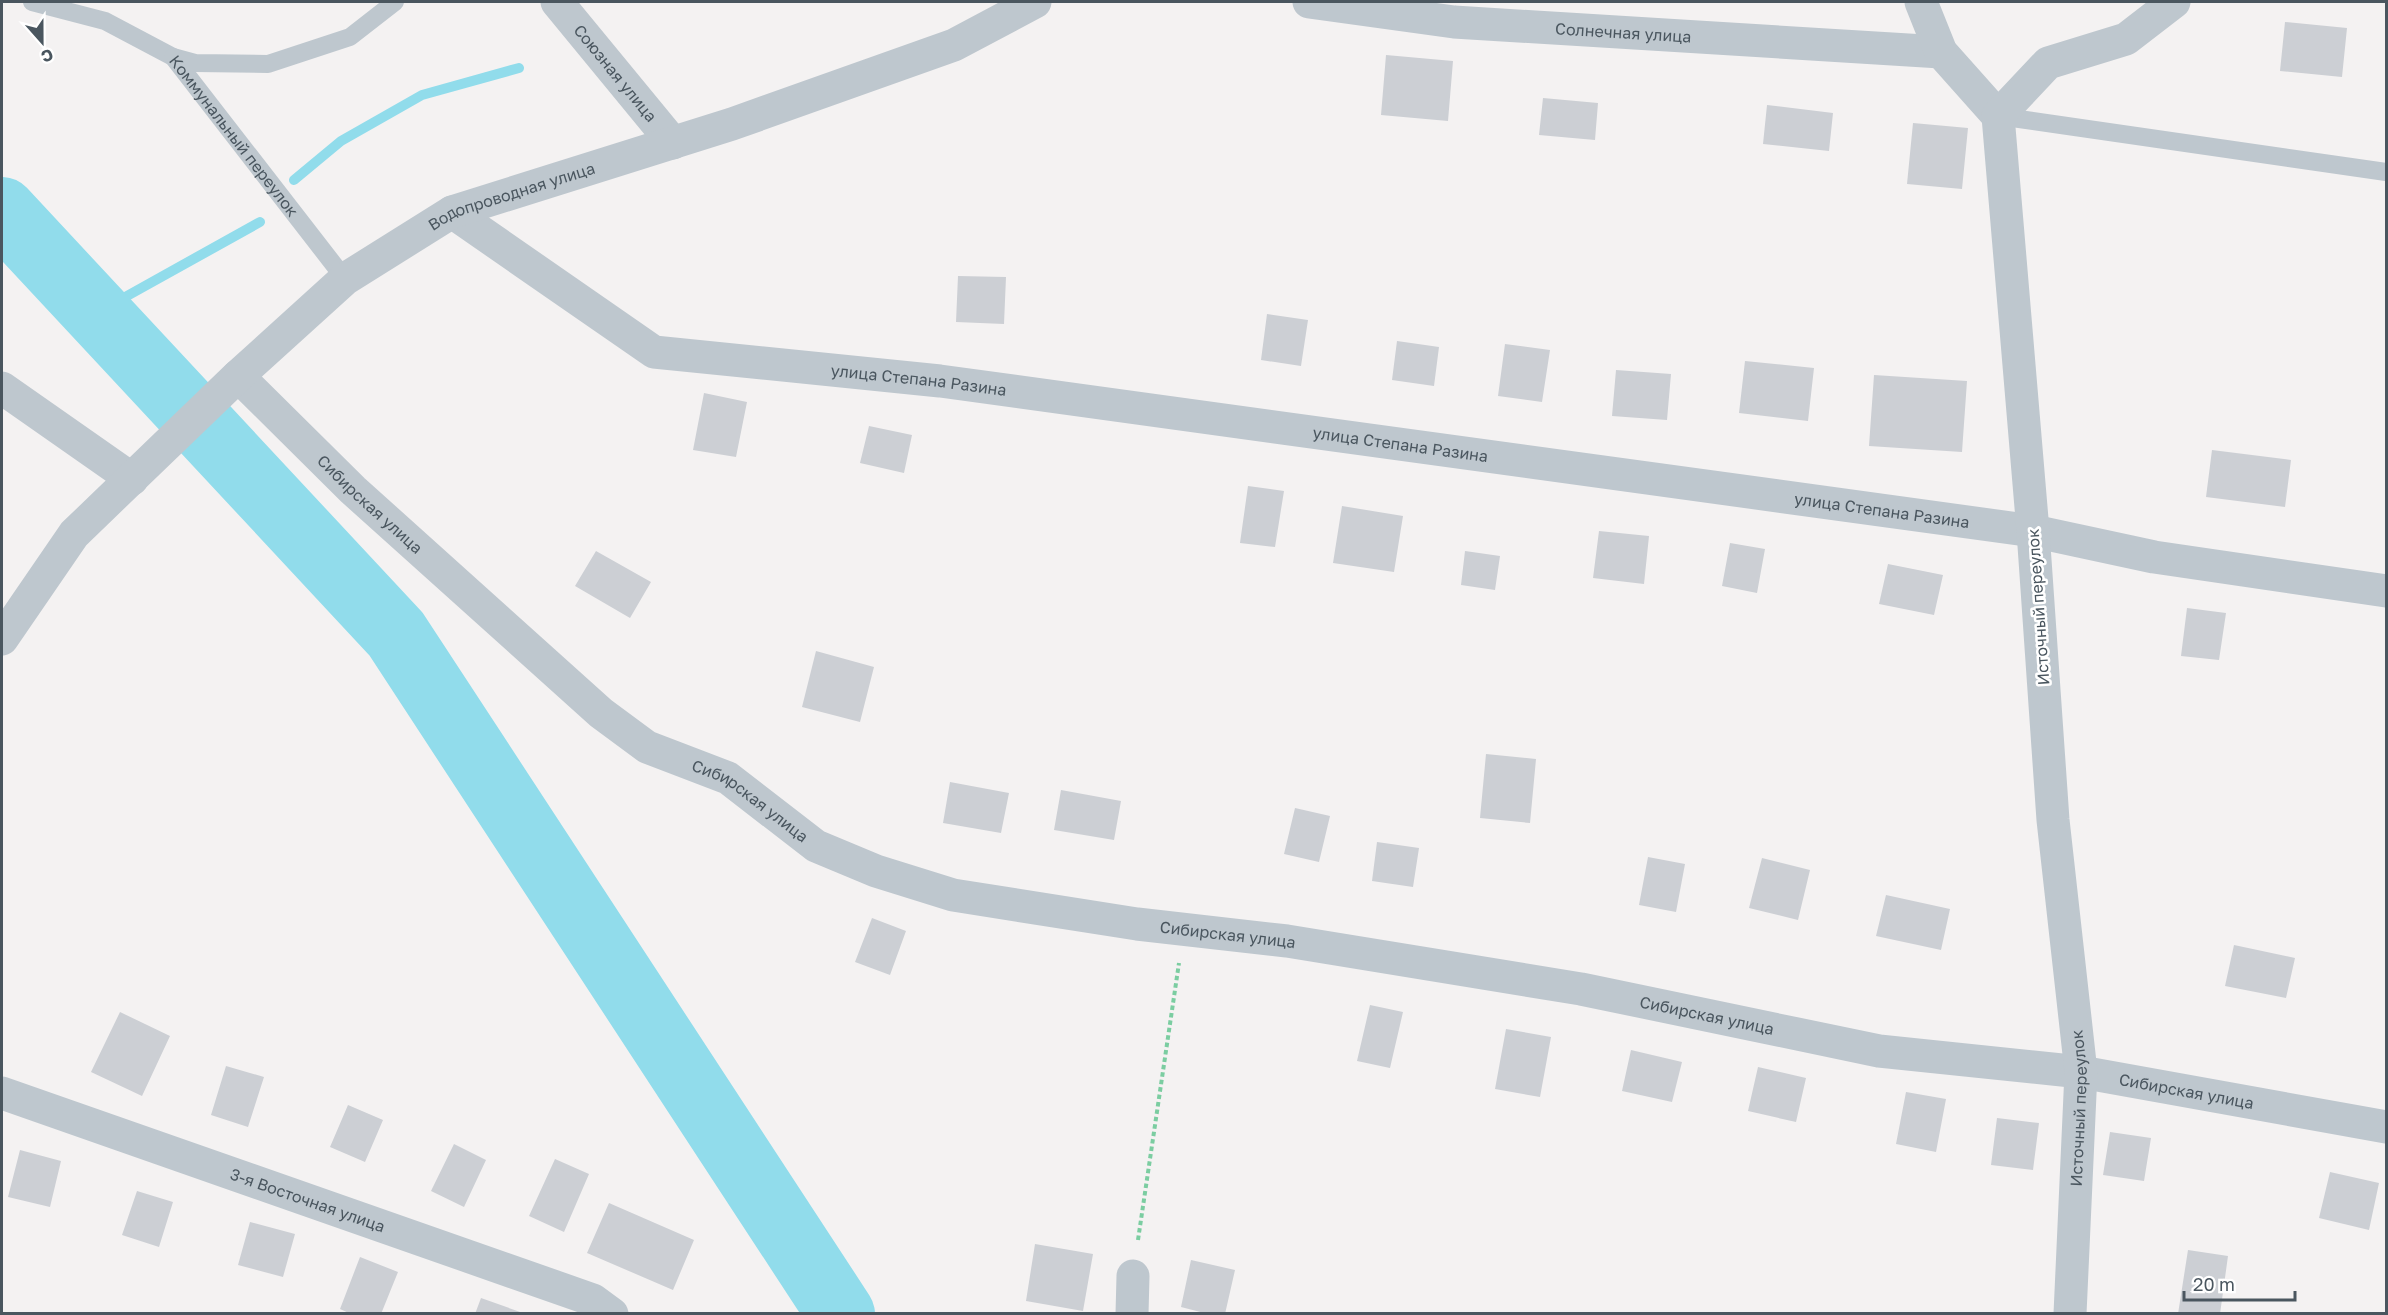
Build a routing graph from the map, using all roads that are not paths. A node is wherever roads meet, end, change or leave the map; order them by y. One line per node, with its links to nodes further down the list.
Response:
1 (32, 2): 9 (lane, Коммунальный переулок)
2 (395, 2): 9 (lane)
3 (557, 2): 11 (street, Союзная улица)
4 (1035, 2): 11 (street, Водопроводная улица)
5 (1309, 2): 8 (street, Солнечная улица)
6 (1921, 2): 8 (street)
7 (2174, 2): 10 (street)
8 (1941, 52): 10 (street)
9 (173, 57): 14 (lane, Коммунальный переулок)
10 (1998, 116): 12 (lane); 18 (street, Источный переулок)
11 (673, 142): 13 (street, Водопроводная улица)
12 (2386, 172)
13 (452, 212): 14 (street, Водопроводная улица); 18 (street, улица Степана Разина)
14 (345, 279): 15 (street, Водопроводная улица)
15 (238, 376): 17 (street, Водопроводная улица); 21 (street, Сибирская улица)
16 (2, 388): 17 (street)
17 (132, 479): 20 (street, Водопроводная улица)
18 (2033, 531): 19 (street, улица Степана Разина); 21 (street, Источный переулок)
19 (2386, 591)
20 (2, 639)
21 (2081, 1072): 23 (street, Сибирская улица); 27 (street, Источный переулок)
22 (2, 1093): 25 (street, 3-я Восточная улица)
23 (2386, 1127)
24 (1133, 1276): 26 (street)
25 (612, 1314)
26 (1132, 1314)
27 (2070, 1314)

